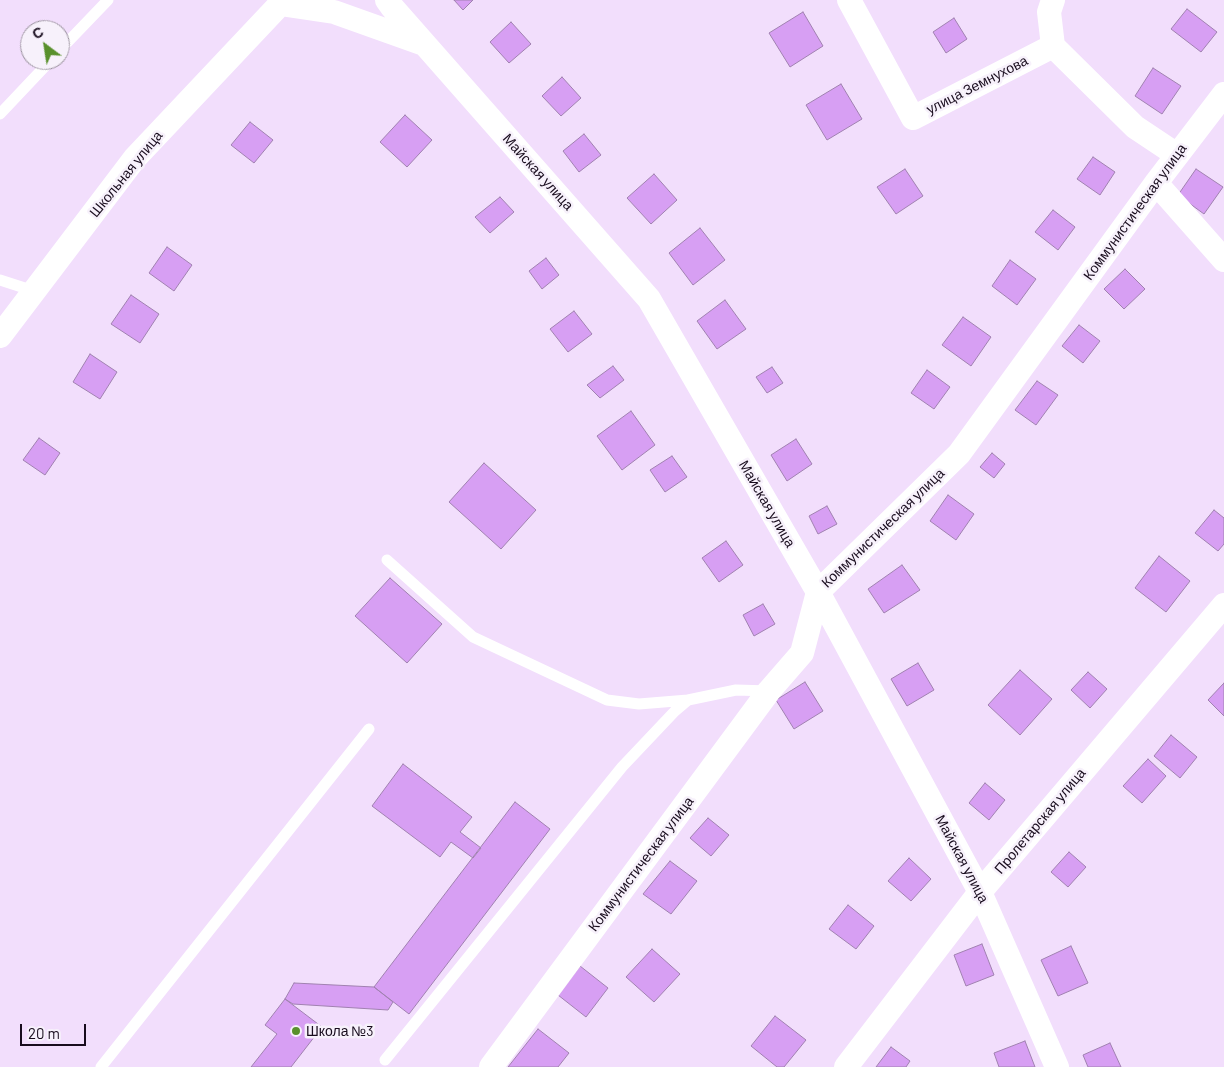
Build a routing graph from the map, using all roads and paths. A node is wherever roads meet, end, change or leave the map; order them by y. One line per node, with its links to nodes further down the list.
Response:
1 (108, 0): 6 (lane)
2 (388, 0): 7 (street, Майская улица)
3 (849, 0): 8 (street, улица Земнухова)
4 (1053, 0): 8 (street)
5 (282, 2): 7 (street); 16 (street, Школьная улица)
6 (70, 40)
7 (425, 45): 19 (street, Майская улица)
8 (1053, 46): 12 (street)
9 (42, 70): 11 (lane)
10 (1224, 94): 12 (street, Коммунистическая улица)
11 (0, 114)
12 (1177, 154): 13 (street, Коммунистическая улица)
13 (1156, 183): 14 (street); 19 (street, Коммунистическая улица)
14 (1224, 260)
15 (0, 280): 16 (lane)
16 (34, 291): 17 (street, Школьная улица)
17 (0, 336)
18 (387, 560): 22 (lane)
19 (818, 592): 21 (street, Коммунистическая улица); 24 (street, Майская улица)
20 (1224, 605): 24 (street, Пролетарская улица)
21 (769, 691): 22 (lane); 27 (street, Коммунистическая улица)
22 (688, 700): 25 (lane)
23 (369, 729): 26 (lane)
24 (980, 892): 28 (street, Пролетарская улица); 29 (street, Майская улица)
25 (385, 1060)
26 (101, 1067)
27 (491, 1067)
28 (846, 1067)
29 (1056, 1067)

